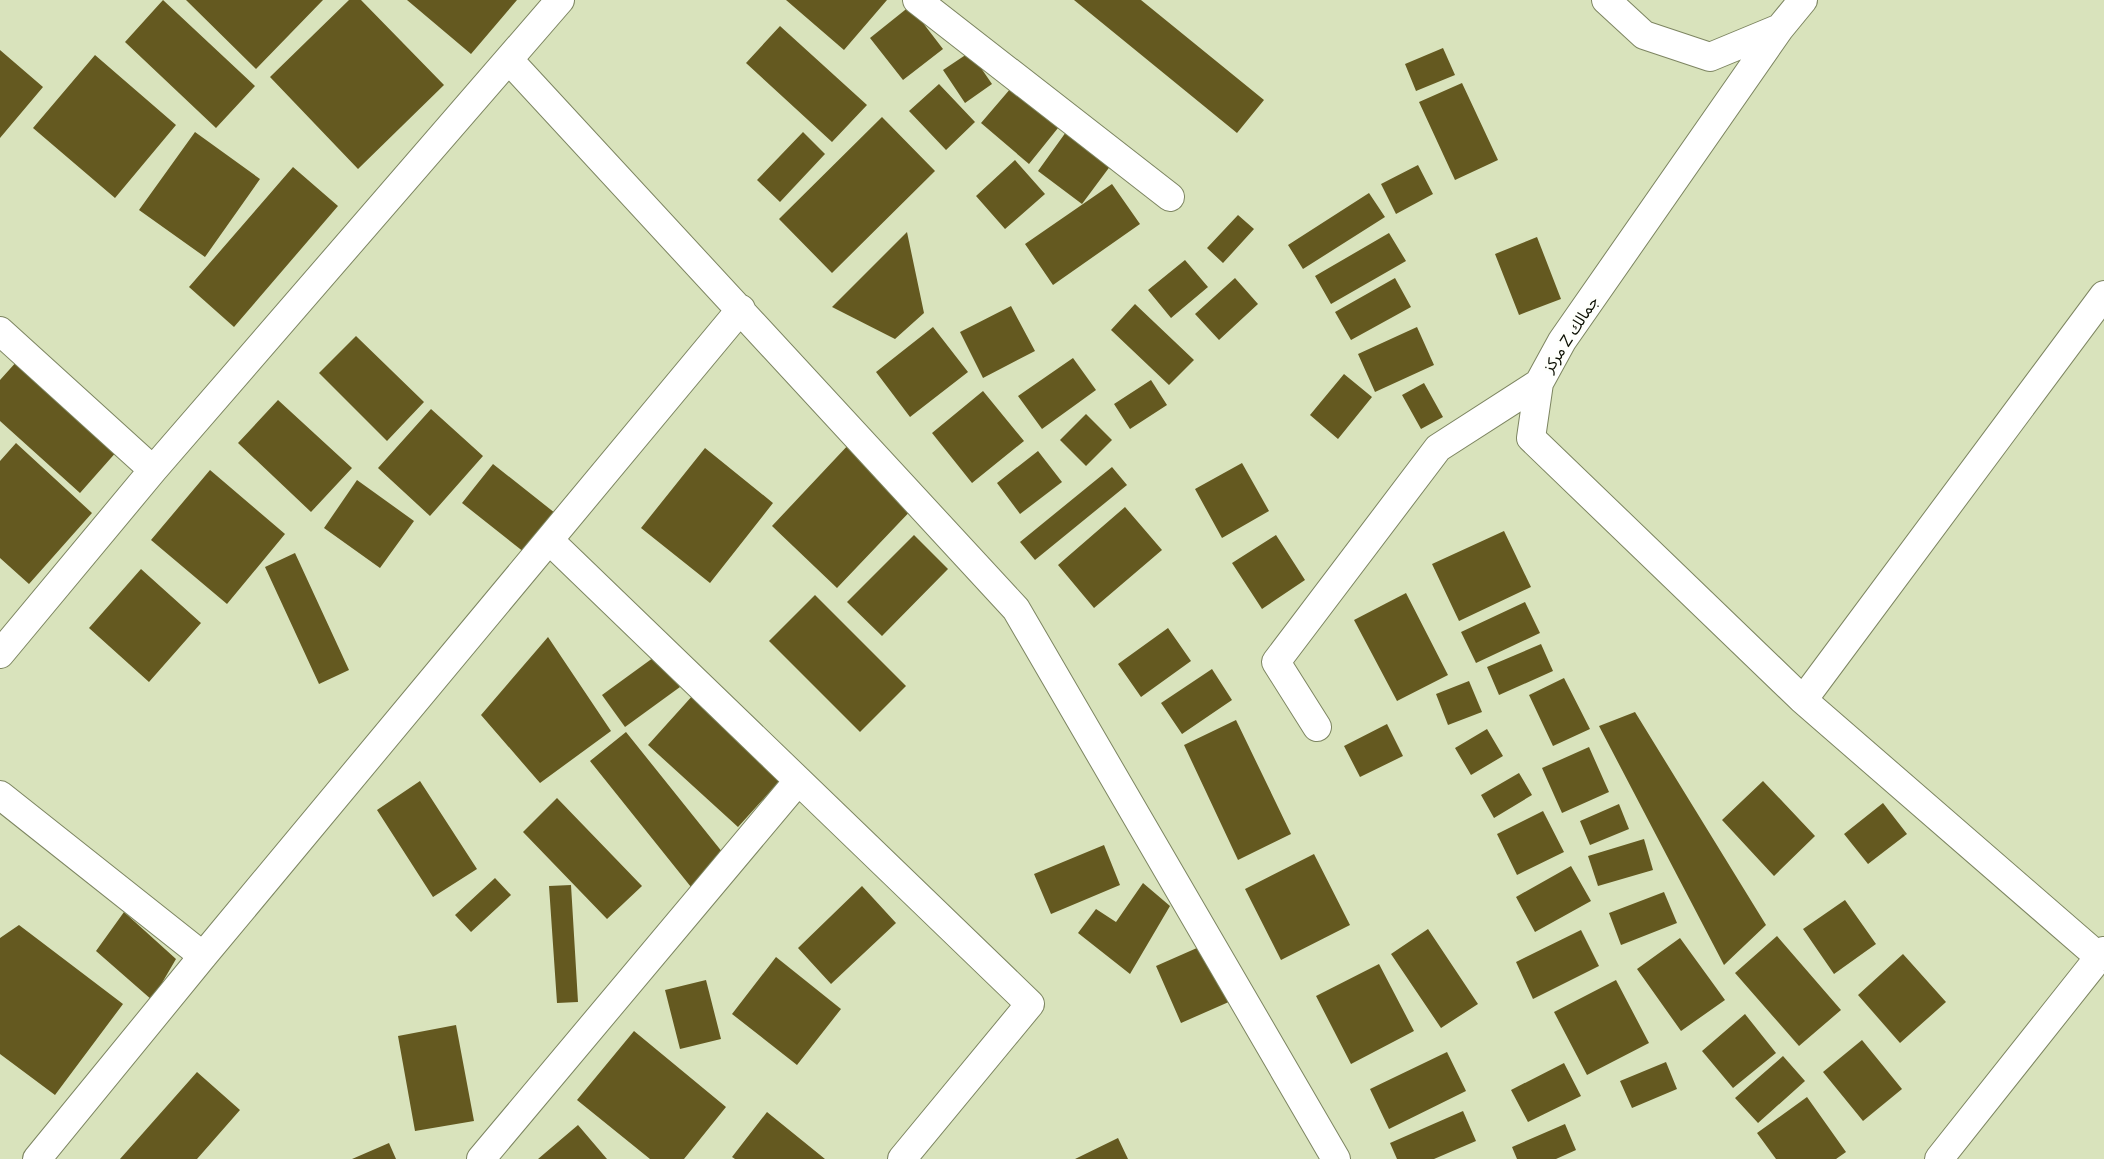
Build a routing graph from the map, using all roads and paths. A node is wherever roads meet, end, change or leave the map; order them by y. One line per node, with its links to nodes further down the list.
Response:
1 (560, 0): 6 (street)
2 (917, 0): 7 (street)
3 (1606, 0): 5 (street)
4 (1803, 0): 5 (street, مركز Z جمالك)
5 (1780, 28): 11 (street, مركز Z جمالك)
6 (509, 60): 9 (street); 12 (street)
7 (1170, 197)
8 (2104, 295): 15 (street)
9 (741, 310): 13 (street); 24 (street)
10 (0, 332): 12 (street)
11 (1539, 383): 15 (street, مركز Z جمالك); 16 (street)
12 (154, 470): 14 (street)
13 (548, 540): 17 (street); 20 (street)
14 (0, 654)
15 (1803, 700): 19 (street)
16 (1317, 726)
17 (798, 781): 22 (street); 23 (street)
18 (0, 796): 20 (street)
19 (2102, 954): 25 (street)
20 (203, 956): 21 (street)
21 (37, 1159)
22 (481, 1159)
23 (902, 1159)
24 (1336, 1159)
25 (1939, 1159)

